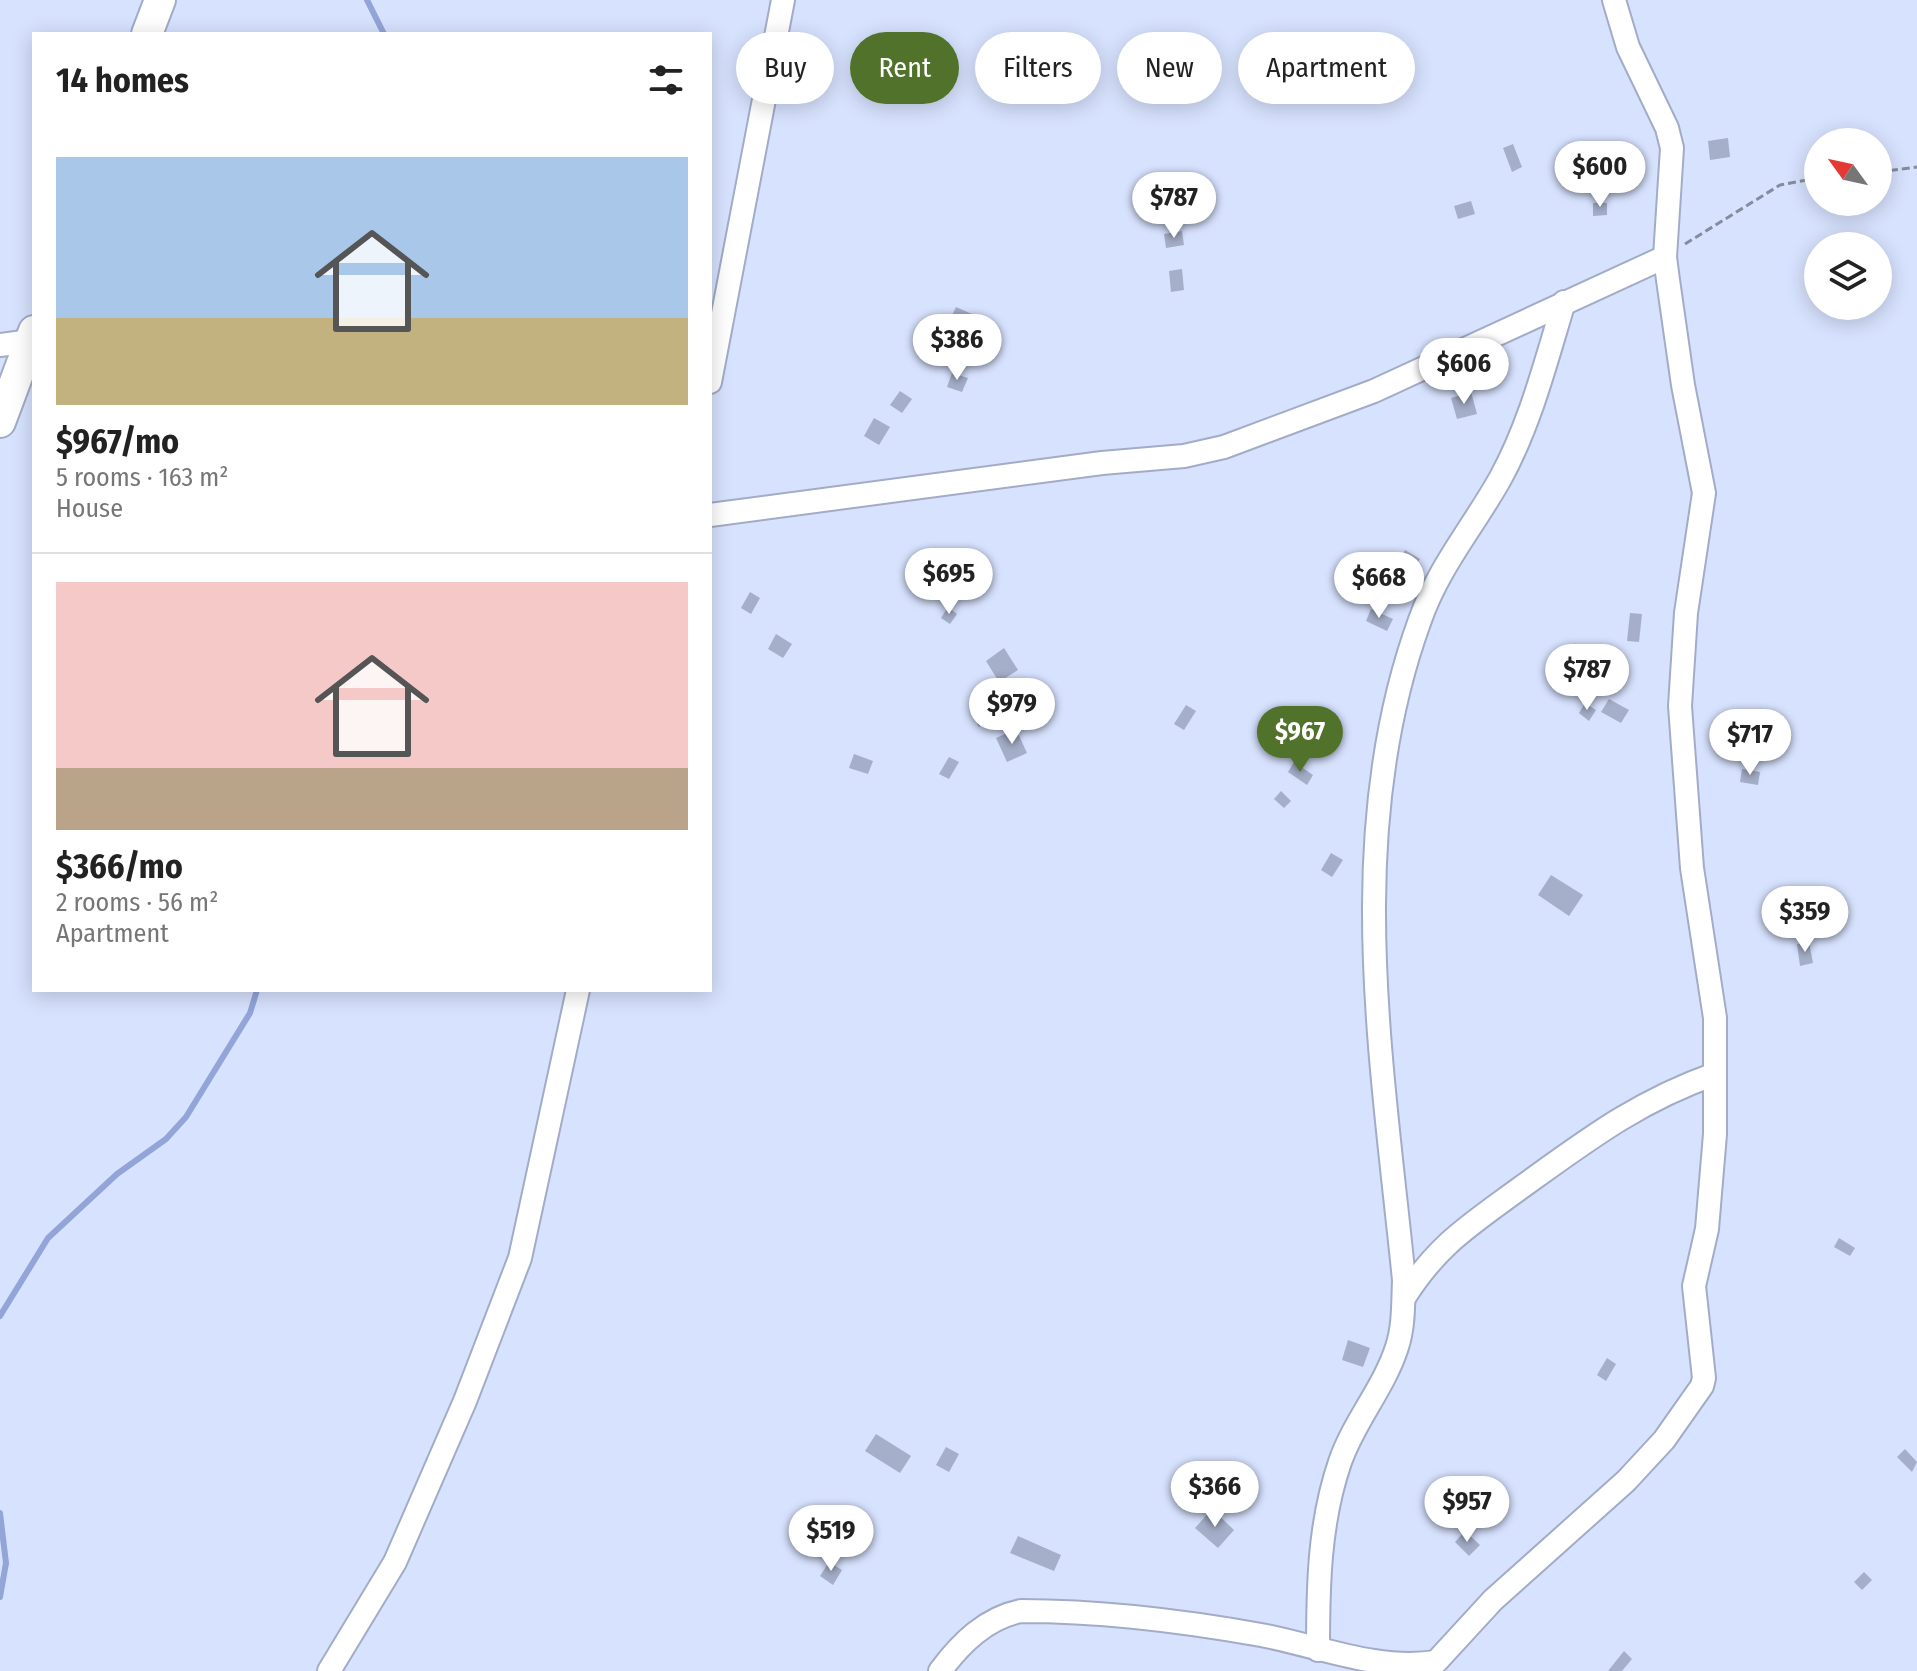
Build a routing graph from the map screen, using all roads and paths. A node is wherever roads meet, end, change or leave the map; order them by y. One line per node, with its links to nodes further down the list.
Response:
1 (160, 0): 4 (highway)
2 (783, 0): 12 (street)
3 (1614, 0): 8 (street)
4 (148, 32)
5 (1917, 167): 6 (path)
6 (1892, 170)
7 (1804, 181): 8 (path)
8 (1665, 257): 9 (street); 16 (street)
9 (1564, 302): 14 (street); 17 (street)
10 (32, 336): 11 (street); 13 (highway)
11 (0, 345)
12 (712, 372)
13 (0, 422)
14 (712, 515)
15 (578, 992): 19 (street)
16 (1715, 1074): 17 (street); 18 (street)
17 (1403, 1299): 18 (street)
18 (1318, 1650): 20 (street)
19 (329, 1671)
20 (940, 1671)

